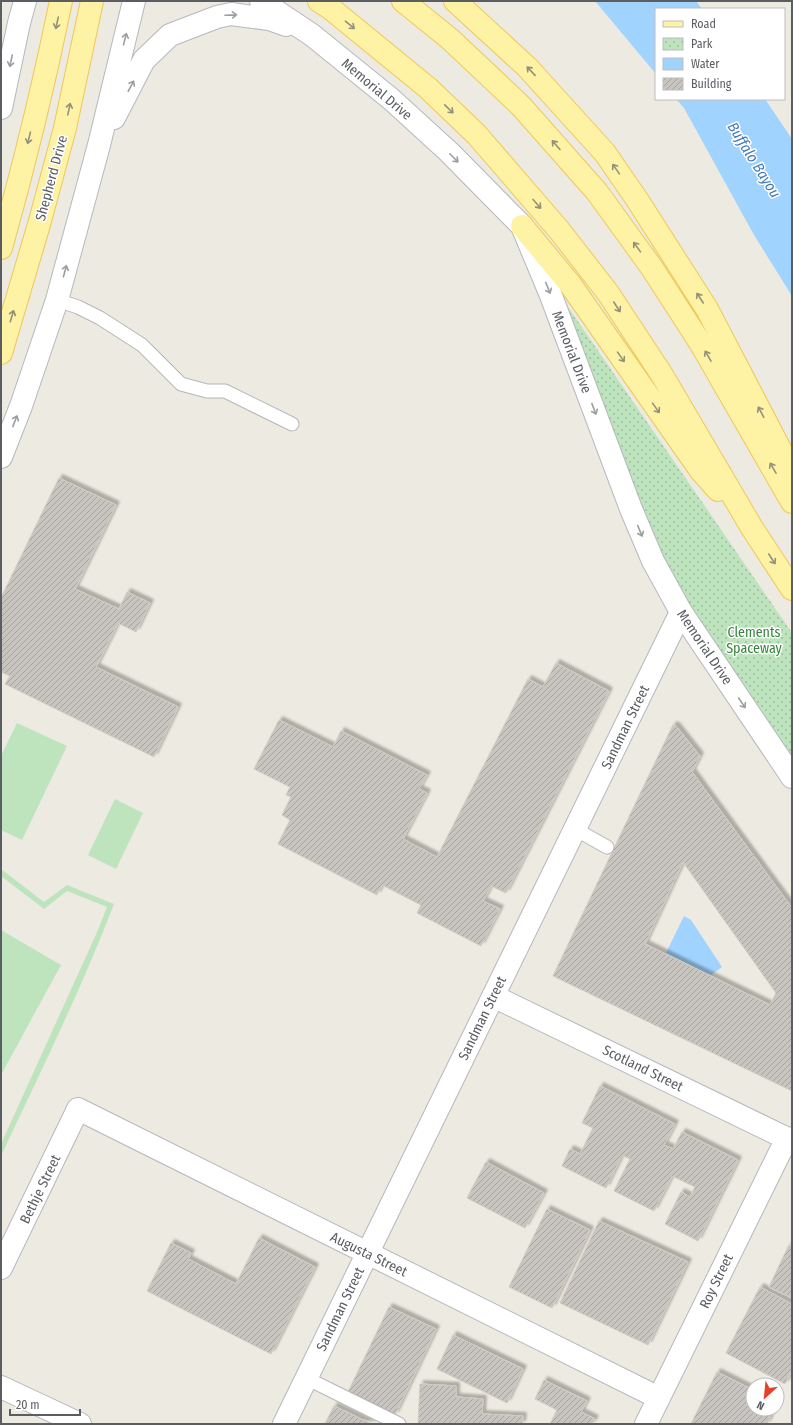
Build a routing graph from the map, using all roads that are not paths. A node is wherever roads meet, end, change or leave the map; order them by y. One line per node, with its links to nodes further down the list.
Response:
1 (25, 1): 10 (street, one-way to 10)
2 (61, 1): 13 (main road, one-way to 13)
3 (92, 1): 15 (main road, Shepherd Drive, one-way to 3)
4 (134, 1): 11 (street, one-way to 4)
5 (261, 1): 9 (street, Memorial Drive)
6 (319, 1): 20 (main road, one-way to 20)
7 (403, 1): 19 (main road, one-way to 7)
8 (455, 1): 18 (main road, one-way to 8)
9 (312, 35): 11 (street, one-way to 9); 12 (street, Memorial Drive, one-way to 12)
10 (1, 108)
11 (99, 145): 14 (street, one-way to 11)
12 (522, 226): 20 (main road, one-way to 20); 22 (street, Memorial Drive, one-way to 22)
13 (1, 248)
14 (57, 300): 16 (lane); 17 (street, one-way to 14)
15 (1, 353)
16 (292, 424)
17 (1, 457)
18 (792, 472)
19 (792, 502)
20 (752, 528): 21 (main road, one-way to 21)
21 (792, 589)
22 (681, 612): 23 (street, Memorial Drive, one-way to 23); 24 (street, Sandman Street)
23 (792, 777)
24 (575, 830): 25 (lane); 26 (street, Sandman Street)
25 (607, 847)
26 (493, 996): 28 (street, Scotland Street); 29 (street, Sandman Street)
27 (78, 1109): 29 (street, Augusta Street); 30 (street, Bethje Street)
28 (789, 1139): 33 (street, Roy Street)
29 (367, 1253): 31 (street, Sandman Street); 33 (street, Augusta Street)
30 (1, 1268)
31 (306, 1378): 35 (street, Sandman Street); 36 (lane)
32 (1, 1387): 34 (street)
33 (659, 1398): 37 (street, Roy Street)
34 (80, 1424)
35 (284, 1424)
36 (399, 1424)
37 (646, 1424)

